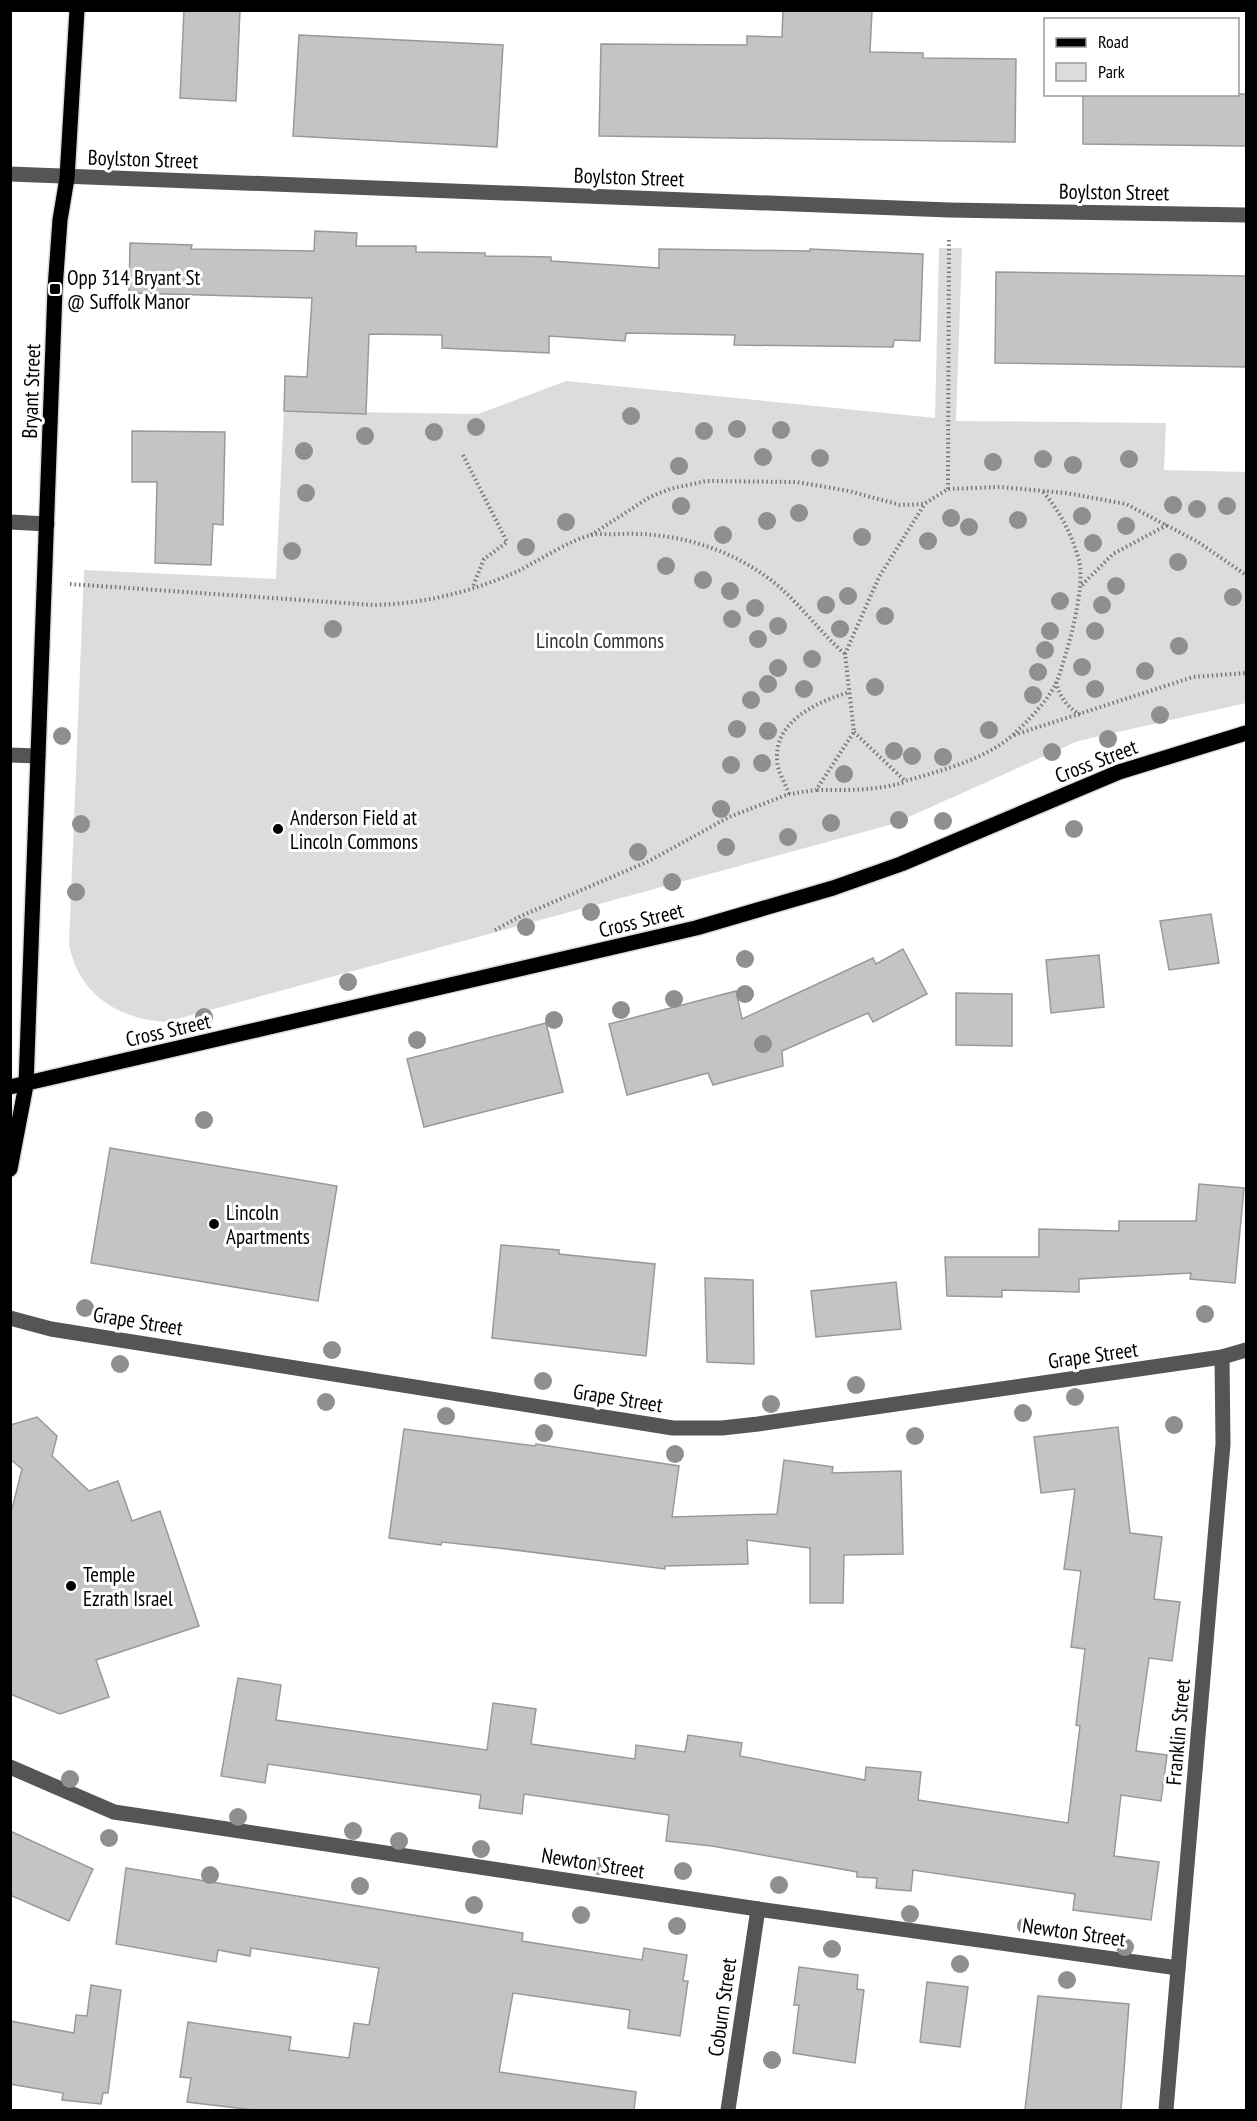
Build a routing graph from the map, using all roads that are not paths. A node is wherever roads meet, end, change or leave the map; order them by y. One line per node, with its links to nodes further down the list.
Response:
1 (77, 10): 3 (main road, Bryant Street)
2 (10, 174): 3 (street, Boylston Street)
3 (67, 178): 4 (street, Boylston Street); 6 (main road, Bryant Street)
4 (1246, 215)
5 (10, 522): 6 (street)
6 (47, 524): 9 (main road, Bryant Street)
7 (1246, 733): 10 (main road, Cross Street)
8 (10, 755): 9 (street)
9 (38, 756): 10 (main road, Bryant Street)
10 (27, 1085): 11 (main road, Cross Street); 12 (main road, Bryant Street)
11 (10, 1088)
12 (10, 1168)
13 (10, 1318): 15 (street, Grape Street)
14 (1246, 1350): 15 (street, Grape Street)
15 (1222, 1357): 18 (street, Franklin Street)
16 (10, 1767): 17 (street, Newton Street)
17 (758, 1909): 18 (street, Newton Street); 19 (street, Coburn Street)
18 (1178, 1968): 20 (street, Franklin Street)
19 (728, 2110)
20 (1166, 2110)

